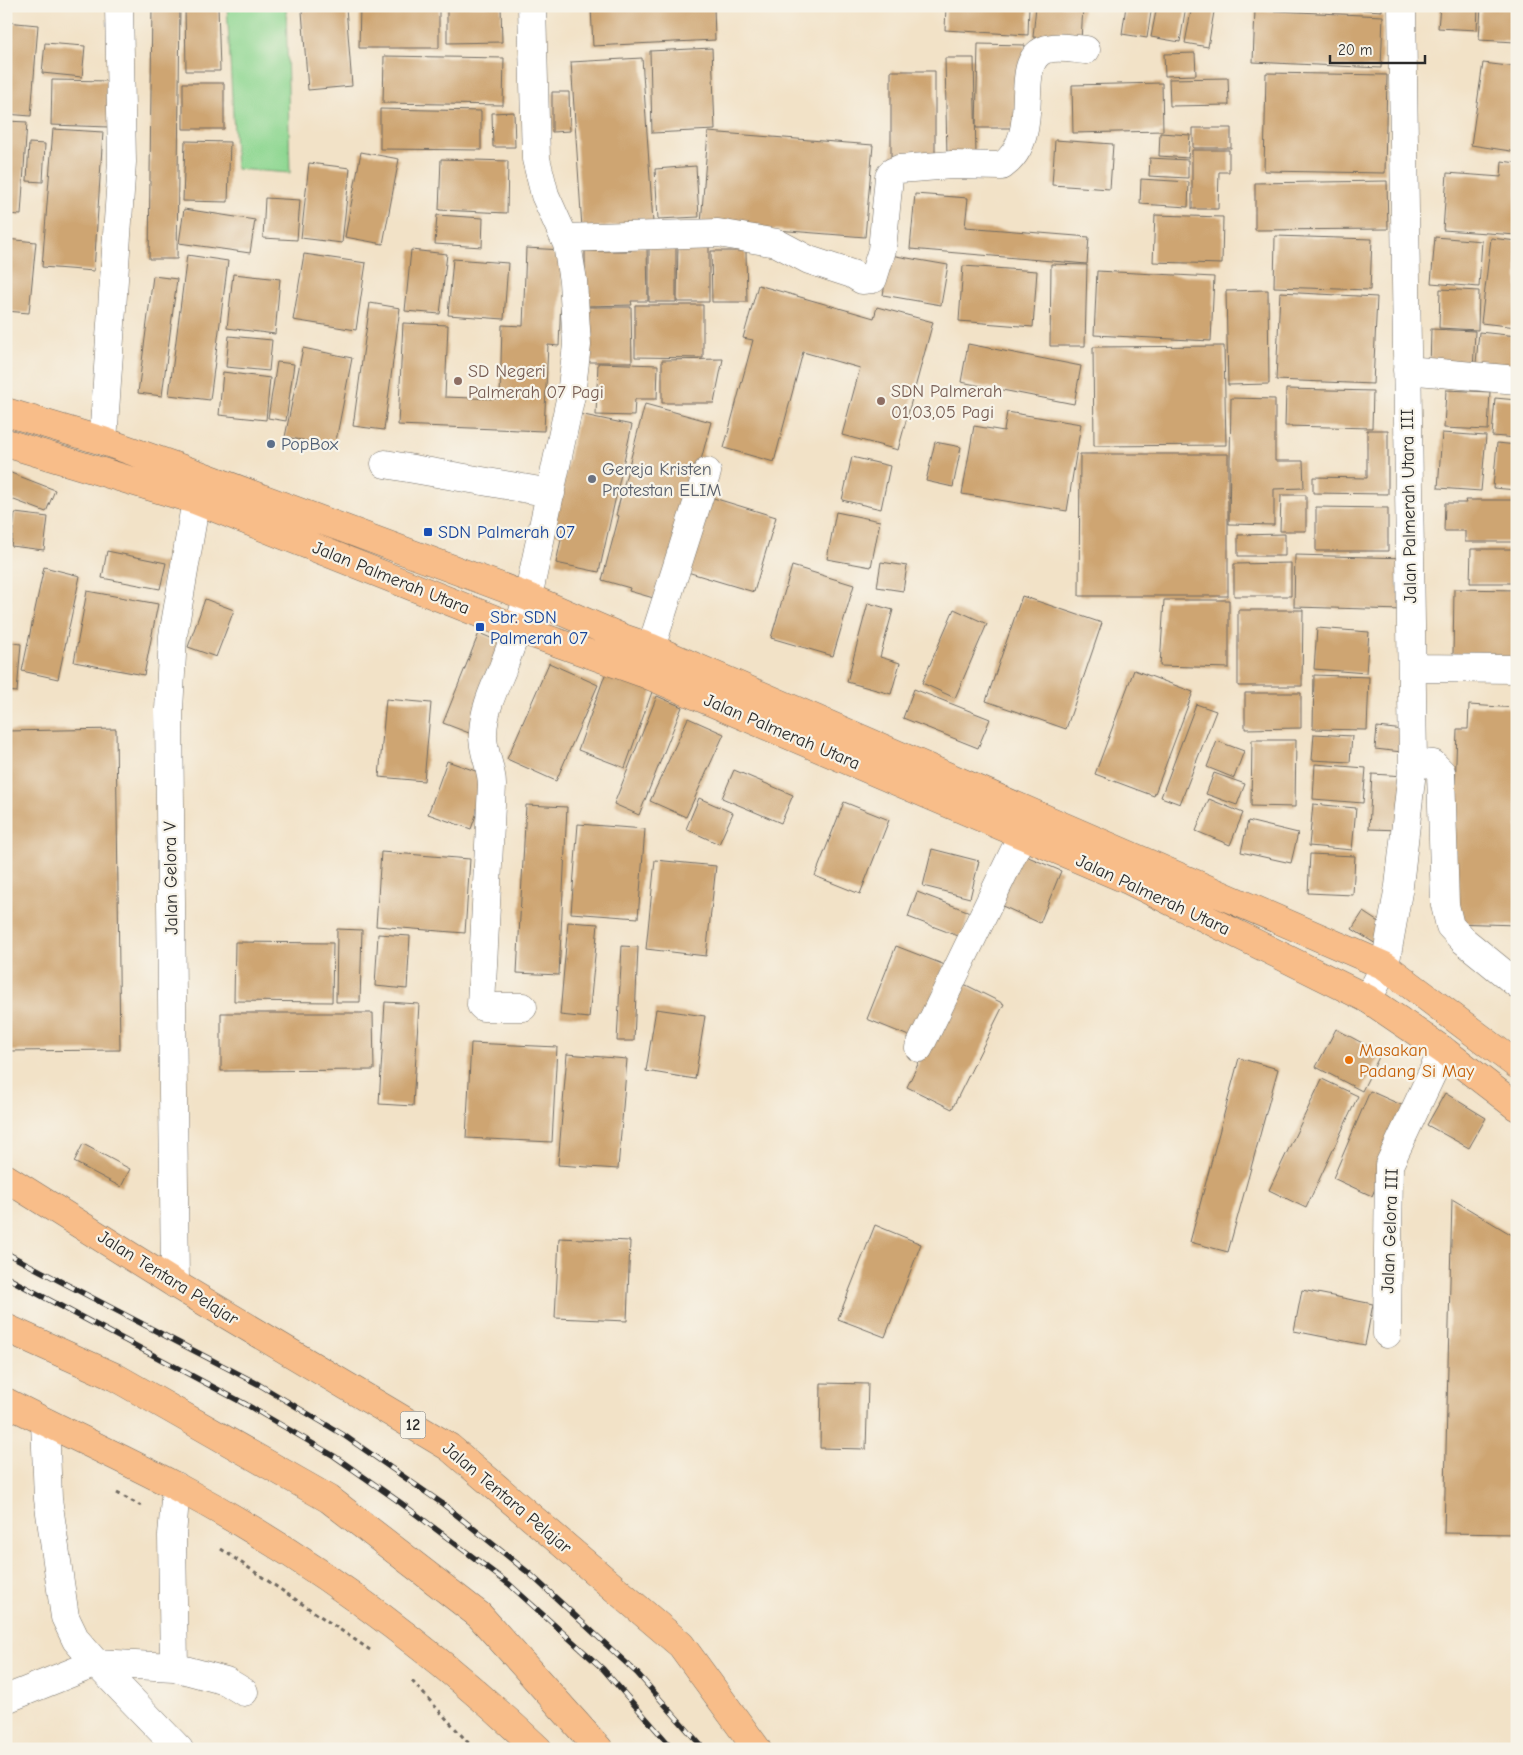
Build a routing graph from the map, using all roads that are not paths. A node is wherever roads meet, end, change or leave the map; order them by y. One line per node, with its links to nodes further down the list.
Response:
1 (119, 6): 9 (street)
2 (532, 6): 5 (street)
3 (1402, 6): 6 (street, Jalan Palmerah Utara III)
4 (1086, 50): 5 (street)
5 (565, 238): 14 (street)
6 (1408, 370): 7 (street); 18 (street, Jalan Palmerah Utara III)
7 (1517, 380)
8 (6, 412): 9 (main road, Jalan Palmerah Utara)
9 (104, 441): 13 (main road, Jalan Palmerah Utara)
10 (6, 443): 13 (main road, Jalan Palmerah Utara)
11 (385, 464): 14 (street)
12 (707, 472): 17 (street)
13 (198, 487): 15 (main road, Jalan Palmerah Utara); 16 (main road, Jalan Palmerah Utara); 33 (street, Jalan Gelora V)
14 (551, 493): 15 (street)
15 (528, 597): 16 (street); 17 (main road, Jalan Palmerah Utara)
16 (518, 629): 20 (main road, Jalan Palmerah Utara); 27 (street)
17 (652, 648): 20 (street); 21 (main road, Jalan Palmerah Utara)
18 (1412, 668): 19 (street); 22 (street, Jalan Palmerah Utara III)
19 (1517, 669)
20 (643, 674): 21 (main road, Jalan Palmerah Utara)
21 (736, 699): 23 (main road, Jalan Palmerah Utara)
22 (1413, 762): 24 (street, Jalan Palmerah Utara III); 25 (street)
23 (1035, 832): 24 (main road, Jalan Palmerah Utara); 26 (main road, Jalan Palmerah Utara); 28 (street)
24 (1385, 966): 26 (street, Jalan Palmerah Utara III); 30 (main road, Jalan Palmerah Utara)
25 (1517, 984)
26 (1368, 1000): 29 (main road, Jalan Palmerah Utara)
27 (523, 1007)
28 (919, 1048)
29 (1443, 1050): 31 (main road, Jalan Palmerah Utara); 35 (street, Jalan Gelora III)
30 (1517, 1065)
31 (1517, 1107)
32 (6, 1178): 33 (main road, Jalan Tentara Pelajar / 12)
33 (175, 1284): 46 (main road, Jalan Tentara Pelajar / 12)
34 (6, 1328): 45 (main road)
35 (1387, 1334)
36 (6, 1402): 37 (main road)
37 (45, 1422): 38 (main road); 39 (street)
38 (176, 1486): 40 (street); 44 (main road)
39 (96, 1663): 40 (street); 42 (street); 43 (street)
40 (174, 1667): 41 (street)
41 (244, 1692)
42 (8, 1693)
43 (179, 1749)
44 (538, 1749)
45 (598, 1749)
46 (757, 1749)

